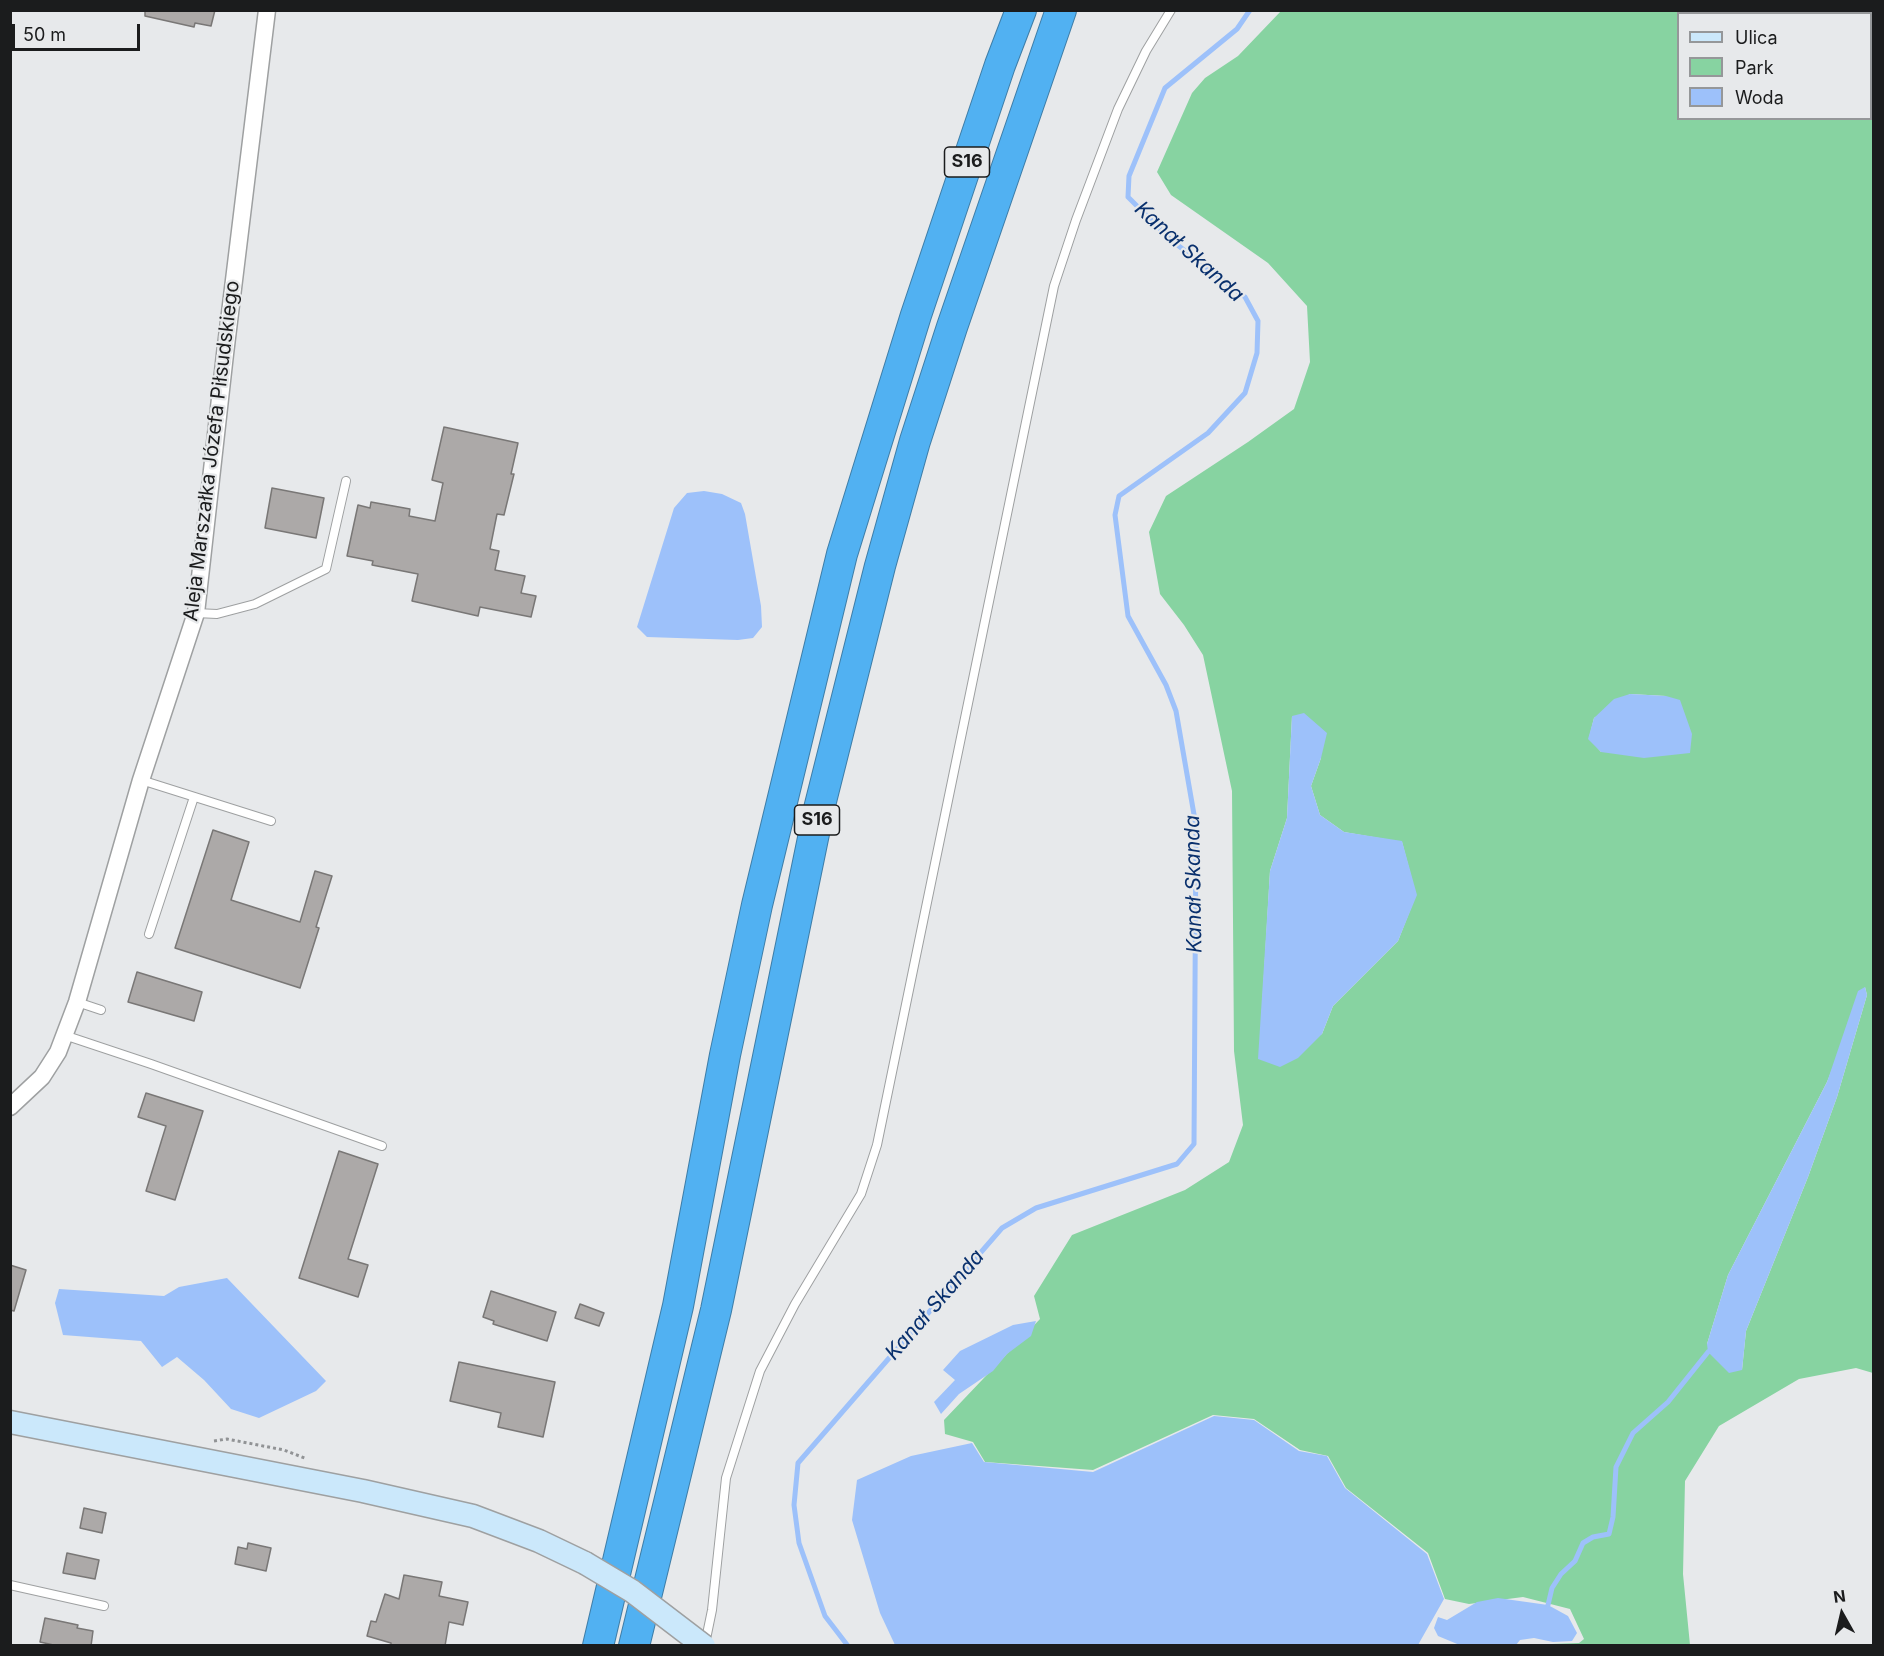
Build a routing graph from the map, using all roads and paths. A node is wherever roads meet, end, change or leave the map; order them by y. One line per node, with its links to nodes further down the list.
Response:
1 (267, 10): 6 (street, Aleja Marszałka Józefa Piłsudskiego)
2 (1021, 10): 19 (highway, S16)
3 (1061, 10): 20 (highway, S16)
4 (1171, 10): 21 (lane)
5 (346, 481): 6 (lane)
6 (196, 613): 7 (street, Aleja Marszałka Józefa Piłsudskiego)
7 (141, 780): 8 (lane); 11 (street, Aleja Marszałka Józefa Piłsudskiego)
8 (194, 797): 9 (lane); 10 (lane)
9 (271, 821)
10 (150, 934)
11 (77, 1002): 12 (lane); 13 (street, Aleja Marszałka Józefa Piłsudskiego)
12 (101, 1010)
13 (64, 1035): 14 (street, Aleja Marszałka Józefa Piłsudskiego); 15 (lane)
14 (10, 1107)
15 (382, 1146)
16 (10, 1422): 21 (street, bridge)
17 (10, 1585): 18 (lane)
18 (104, 1606)
19 (598, 1646)
20 (634, 1646)
21 (705, 1646)

